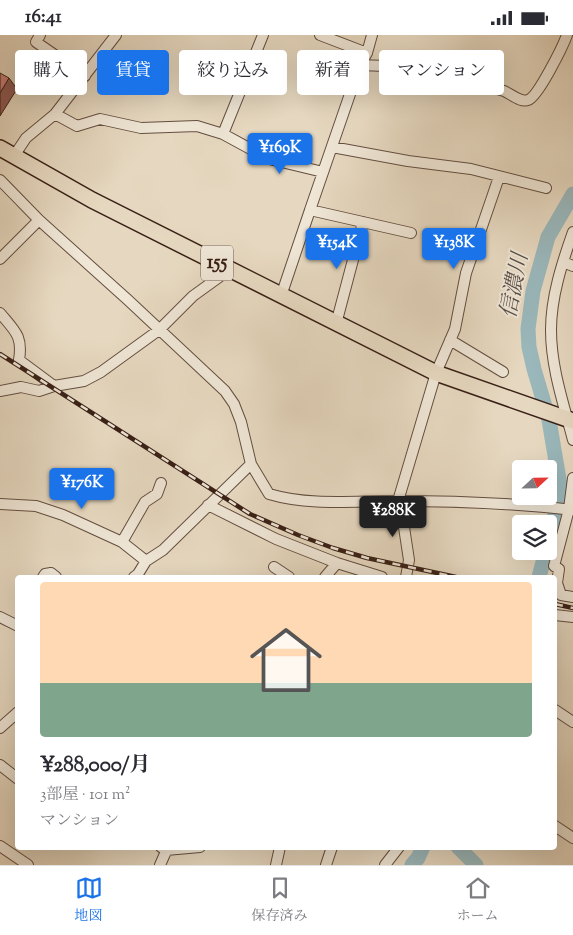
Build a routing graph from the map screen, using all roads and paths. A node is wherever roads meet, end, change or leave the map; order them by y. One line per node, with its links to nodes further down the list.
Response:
1 (40, 35): 7 (street)
2 (263, 35): 15 (street)
3 (320, 35): 8 (street)
4 (372, 35): 9 (street)
5 (567, 35): 10 (street)
6 (113, 36): 11 (street)
7 (48, 50)
8 (359, 50)
9 (368, 50)
10 (369, 65)
11 (87, 73)
12 (70, 95): 14 (street)
13 (350, 95): 16 (street)
14 (55, 114): 15 (street); 18 (street)
15 (222, 134): 19 (street)
16 (332, 147): 19 (street); 20 (street)
17 (0, 148): 18 (highway, 155)
18 (14, 156): 30 (highway, 155)
19 (323, 171): 23 (street)
20 (499, 177): 22 (street); 35 (street)
21 (0, 180): 24 (street)
22 (546, 189)
23 (310, 210): 25 (street); 31 (street)
24 (39, 220): 28 (street); 34 (street)
25 (362, 222): 26 (street); 33 (street)
26 (411, 233)
27 (573, 233): 29 (street)
28 (0, 259)
29 (568, 264): 40 (street)
30 (229, 270): 31 (highway, 155); 34 (street)
31 (281, 296): 33 (highway, 155)
32 (0, 313): 38 (street)
33 (336, 324): 37 (highway, 155)
34 (159, 330): 38 (street); 42 (street)
35 (450, 340): 36 (street); 37 (street)
36 (503, 372)
37 (436, 373): 40 (highway, 155); 45 (street)
38 (54, 386): 39 (street)
39 (0, 391)
40 (569, 419): 41 (street)
41 (573, 440)
42 (251, 463): 45 (street); 47 (street)
43 (573, 478): 48 (street)
44 (161, 483): 49 (street)
45 (399, 501): 48 (street); 57 (street)
46 (0, 504): 49 (street)
47 (208, 505): 50 (street); 51 (street)
48 (569, 509): 58 (street)
49 (122, 542): 50 (street)
50 (146, 561): 53 (street)
51 (337, 563): 55 (street); 56 (street)
52 (274, 567): 54 (street)
53 (138, 575)
54 (287, 575)
55 (327, 575)
56 (376, 575)
57 (406, 575)
58 (573, 597)
59 (557, 615): 61 (street)
60 (0, 617): 62 (street)
61 (573, 617)
62 (15, 623)
63 (557, 711): 65 (street)
64 (15, 715): 66 (street)
65 (573, 722)
66 (0, 728)
67 (0, 765): 68 (street)
68 (15, 777)
69 (557, 827): 70 (street)
70 (573, 838)
71 (0, 846): 76 (street)
72 (165, 850): 77 (street)
73 (279, 850): 78 (street)
74 (331, 850): 79 (street)
75 (397, 850): 80 (street)
76 (28, 865)
77 (160, 865)
78 (276, 865)
79 (326, 865)
80 (385, 865)

